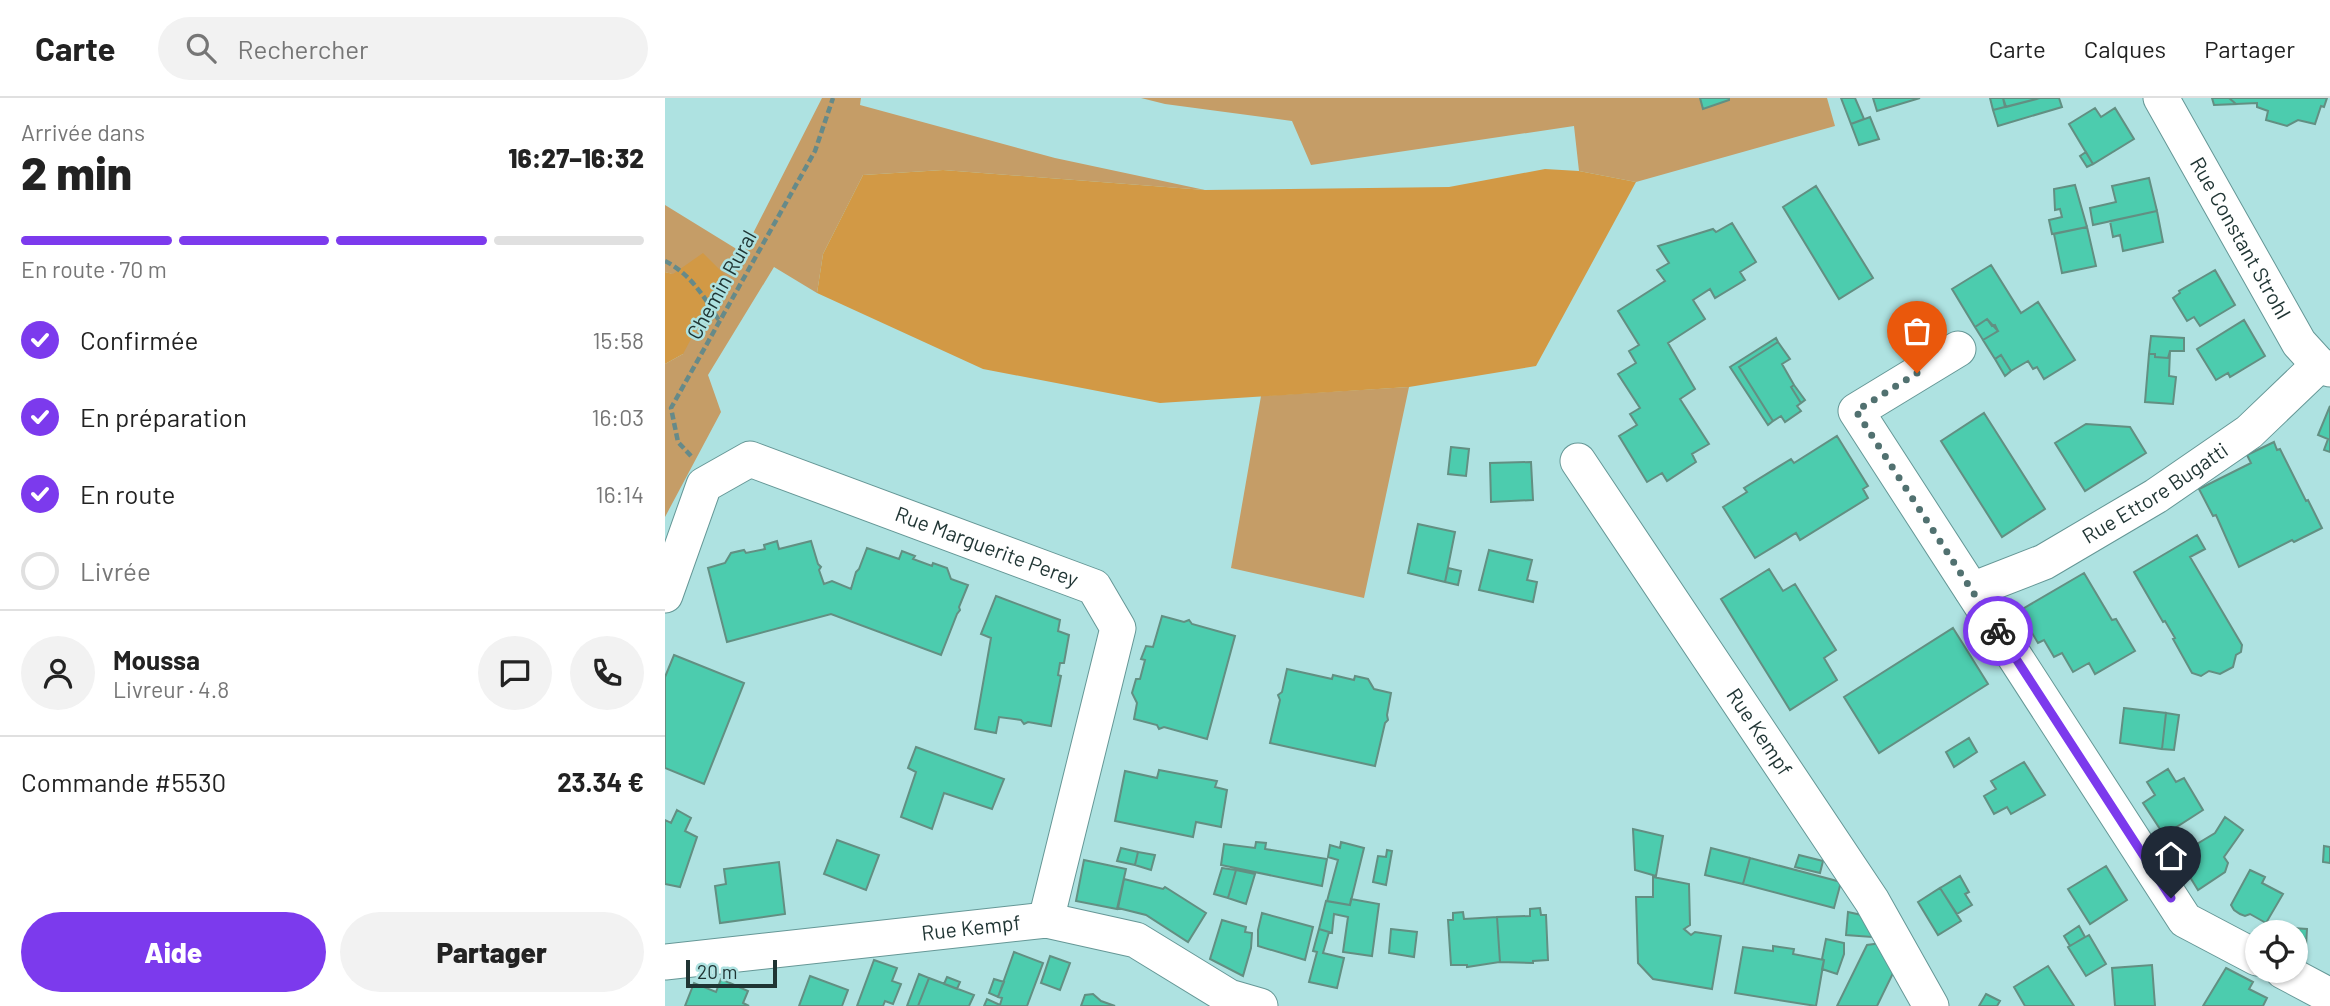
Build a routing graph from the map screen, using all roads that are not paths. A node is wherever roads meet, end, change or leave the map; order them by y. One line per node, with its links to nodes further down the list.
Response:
1 (2161, 98): 3 (street, Rue Constant Strohl)
2 (1958, 349): 5 (street)
3 (2325, 367): 5 (street, Rue Ettore Bugatti)
4 (1578, 461): 13 (street, Rue Kempf)
5 (1972, 590): 8 (street)
6 (665, 594): 7 (street, Rue Marguerite Perey)
7 (1046, 920): 9 (street, Rue Kempf); 12 (street, Rue Kempf)
8 (2245, 952)
9 (665, 962)
10 (2306, 983): 11 (street)
11 (2330, 996)
12 (1259, 1006)
13 (1931, 1006)

